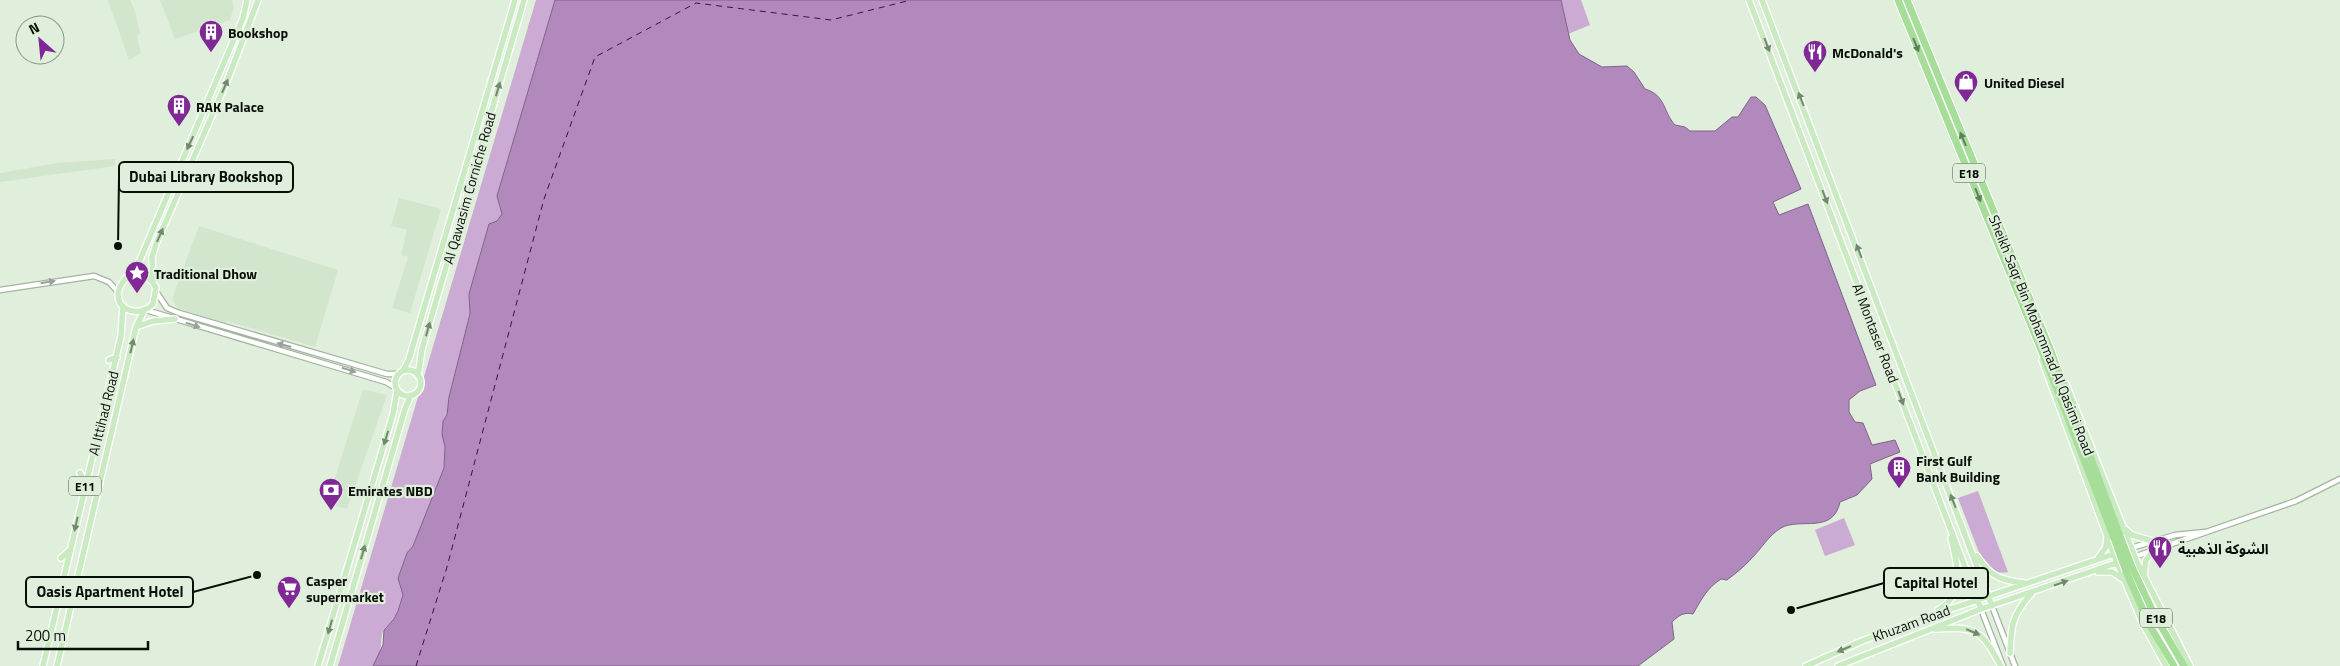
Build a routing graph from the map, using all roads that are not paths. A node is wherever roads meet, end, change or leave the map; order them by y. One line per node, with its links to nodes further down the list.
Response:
1 (247, 0): 9 (main road, one-way to 9)
2 (258, 0): 10 (main road, one-way to 2)
3 (515, 0): 22 (main road, Al Qawasim Corniche Road)
4 (524, 0): 23 (main road, Al Qawasim Corniche Road, one-way to 4)
5 (1749, 0): 29 (main road, Al Montaser Road, one-way to 29)
6 (1762, 0): 35 (main road, Al Montaser Road, one-way to 6)
7 (1898, 0): 19 (highway, Sheikh Saqr Bin Mohammad Al Qasimi Road / E18, one-way to 19)
8 (1907, 0): 18 (highway, Sheikh Saqr Bin Mohammad Al Qasimi Road / E18, one-way to 8)
9 (131, 275): 10 (main road); 12 (main road)
10 (154, 282): 13 (main road)
11 (0, 290): 12 (street, one-way to 12)
12 (118, 292): 14 (main road)
13 (157, 293): 15 (main road); 22 (street, one-way to 13)
14 (123, 306): 15 (main road); 20 (main road, Al Ittihad Road / E11)
15 (145, 311): 16 (street); 17 (main road, Al Ittihad Road / E11)
16 (175, 319): 17 (main road); 24 (street, one-way to 24)
17 (136, 327): 56 (main road, Al Ittihad Road / E11, one-way to 17)
18 (2049, 346): 30 (main road); 33 (highway, Sheikh Saqr Bin Mohammad Al Qasimi Road / E18)
19 (2039, 347): 31 (main road); 33 (highway, Sheikh Saqr Bin Mohammad Al Qasimi Road / E18)
20 (117, 357): 21 (main road); 28 (main road, Al Ittihad Road / E11)
21 (109, 360)
22 (401, 373): 23 (main road); 24 (main road)
23 (418, 376): 25 (main road)
24 (397, 389): 25 (main road); 63 (main road, one-way to 63)
25 (411, 395): 64 (main road, one-way to 25)
26 (80, 473): 28 (main road)
27 (2340, 480): 32 (street)
28 (86, 484): 37 (main road, Al Ittihad Road / E11, one-way to 37)
29 (1947, 519): 51 (main road, Al Montaser Road); 54 (main road)
30 (2124, 527): 34 (main road); 36 (main road)
31 (2106, 532): 39 (main road); 42 (main road)
32 (2206, 533): 34 (street); 38 (street)
33 (2117, 537): 44 (highway, Sheikh Saqr Bin Mohammad Al Qasimi Road / E18, bridge)
34 (2152, 541): 36 (street)
35 (1971, 546): 48 (main road); 50 (main road, Al Montaser Road)
36 (2131, 548): 39 (main road, Khuzam Road); 40 (main road)
37 (70, 550): 41 (main road); 55 (main road, Al Ittihad Road / E11)
38 (2154, 550): 40 (street); 46 (main road)
39 (2114, 554): 42 (main road, Khuzam Road); 43 (main road)
40 (2134, 556): 43 (main road, Khuzam Road); 46 (main road)
41 (61, 558)
42 (2091, 562): 48 (main road, Khuzam Road)
43 (2117, 563): 45 (main road, Khuzam Road); 47 (main road)
44 (2129, 569): 69 (highway, Sheikh Saqr Bin Mohammad Al Qasimi Road / E18); 70 (highway, Sheikh Saqr Bin Mohammad Al Qasimi Road / E18)
45 (2091, 572): 47 (main road); 49 (main road, Khuzam Road, one-way to 45)
46 (2144, 579): 71 (main road)
47 (2125, 581): 68 (main road)
48 (2027, 584): 50 (main road, Khuzam Road)
49 (2033, 592): 52 (main road, Khuzam Road); 58 (main road)
50 (1989, 596): 51 (main road, Khuzam Road); 52 (main road, Al Montaser Road)
51 (1978, 599): 53 (main road, Al Montaser Road); 54 (main road, Khuzam Road)
52 (1992, 606): 53 (main road, Khuzam Road); 58 (street, Al Montaser Road)
53 (1981, 609): 57 (main road, Khuzam Road); 66 (street, Al Montaser Road)
54 (1927, 617): 59 (main road, Khuzam Road, one-way to 59)
55 (53, 622): 56 (main road); 61 (main road, Al Ittihad Road / E11)
56 (66, 627): 62 (main road, Al Ittihad Road / E11)
57 (1928, 630): 60 (main road, Khuzam Road); 66 (main road, one-way to 66)
58 (2010, 653): 67 (street, Al Montaser Road)
59 (1818, 663): 65 (main road, Khuzam Road)
60 (1841, 665)
61 (43, 666)
62 (57, 666)
63 (318, 666)
64 (330, 666)
65 (1806, 666)
66 (2002, 666)
67 (2015, 666)
68 (2166, 666)
69 (2174, 666)
70 (2184, 666)
71 (2190, 666)

